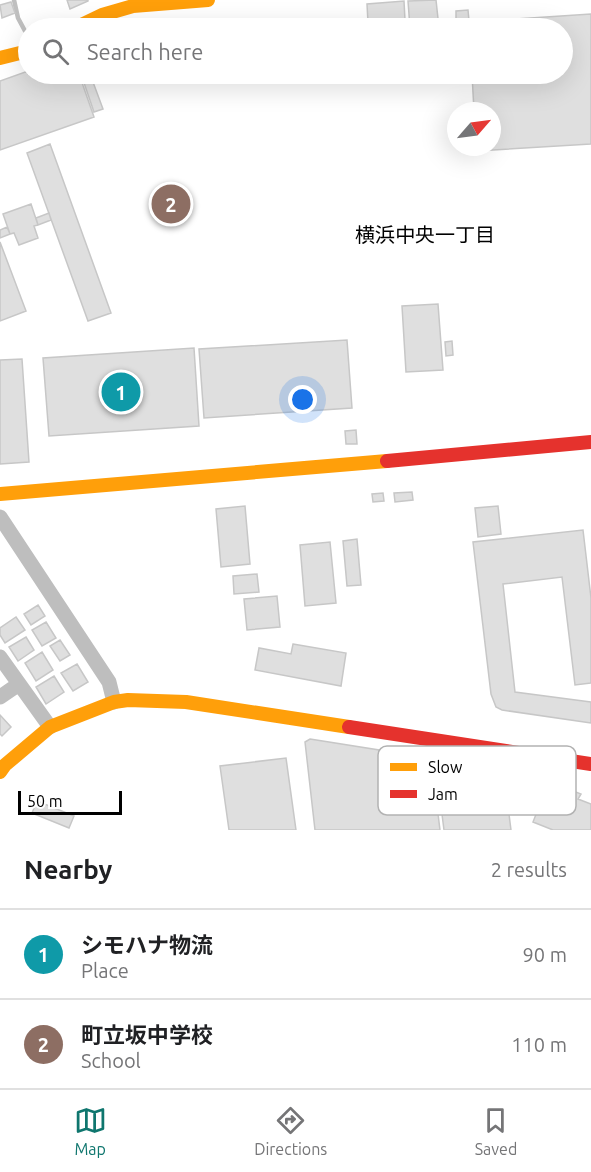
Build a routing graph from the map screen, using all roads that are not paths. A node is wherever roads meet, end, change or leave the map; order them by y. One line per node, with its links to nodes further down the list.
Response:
1 (208, 0): 2 (street)
2 (133, 3): 3 (street)
3 (96, 18)
4 (18, 54): 5 (street)
5 (0, 58)
6 (591, 442): 7 (street)
7 (0, 494)
8 (0, 517): 12 (street)
9 (0, 657): 10 (street)
10 (19, 684): 11 (street); 13 (street)
11 (0, 697)
12 (114, 702): 13 (street); 14 (street)
13 (50, 727): 17 (street)
14 (473, 746)
15 (576, 762): 16 (street)
16 (591, 764)
17 (0, 772)

